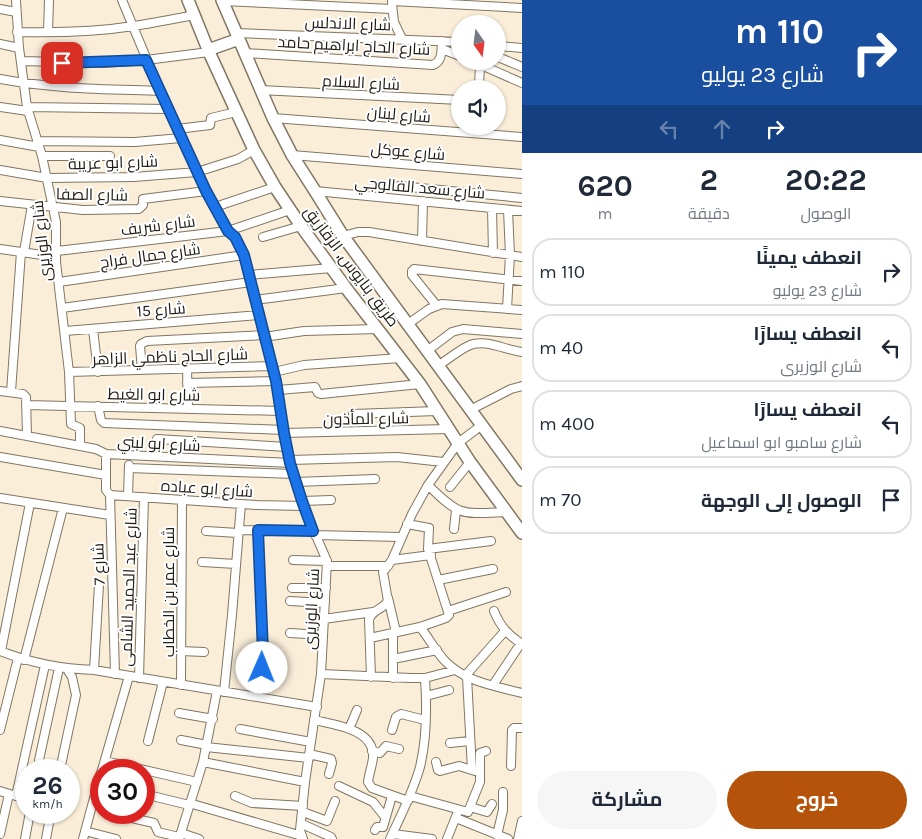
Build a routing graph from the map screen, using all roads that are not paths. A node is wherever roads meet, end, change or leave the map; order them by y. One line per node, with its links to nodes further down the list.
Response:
1 (16, 0): 9 (street, شارع الوزيرى)
2 (49, 0): 13 (street)
3 (122, 0): 11 (street, شارع الوزيرى)
4 (188, 0): 10 (main road, طريق بنايوس, الزقازيق)
5 (222, 0): 6 (street); 14 (main road, طريق بنايوس, الزقازيق)
6 (392, 4): 7 (street); 15 (street)
7 (522, 8)
8 (0, 9): 9 (street)
9 (16, 12): 12 (street, شارع الوزيرى)
10 (194, 15): 11 (street); 23 (main road, طريق بنايوس, الزقازيق)
11 (132, 27): 13 (street); 25 (street, شارع الوزيرى)
12 (17, 32): 13 (street); 20 (street, شارع الوزيرى)
13 (48, 32)
14 (237, 36): 15 (street, شارع الاندلس); 23 (main road); 24 (main road, طريق بنايوس, الزقازيق)
15 (402, 39): 18 (street, شارع الاندلس)
16 (0, 44): 20 (street)
17 (451, 44): 18 (street, شارع الاندلس)
18 (442, 45): 22 (street); 24 (street, شارع الحاج ابراهيم حامد)
19 (506, 47): 21 (street)
20 (19, 48): 27 (street, شارع الوزيرى)
21 (522, 48)
22 (451, 50)
23 (208, 51): 25 (street); 39 (main road, طريق بنايوس, الزقازيق)
24 (245, 53): 33 (main road, طريق بنايوس, الزقازيق)
25 (146, 60): 27 (street); 34 (street, شارع الوزيرى)
26 (506, 60): 28 (street)
27 (21, 61): 31 (street, شارع الوزيرى)
28 (522, 66)
29 (492, 70): 32 (street)
30 (0, 79): 31 (street)
31 (23, 83): 34 (street); 37 (street, شارع الوزيرى)
32 (522, 83)
33 (260, 90): 35 (street, شارع السلام); 40 (main road, طريق بنايوس, الزقازيق)
34 (160, 91): 38 (street, شارع الوزيرى)
35 (451, 100)
36 (0, 107): 37 (street)
37 (28, 109): 38 (street); 45 (street, شارع الوزيرى)
38 (168, 109): 41 (street, شارع الوزيرى)
39 (236, 112): 41 (street); 47 (main road, طريق بنايوس, الزقازيق)
40 (273, 118): 42 (street, شارع لبنان); 48 (main road, طريق بنايوس, الزقازيق)
41 (177, 129): 43 (street, شارع الوزيرى)
42 (522, 137)
43 (182, 138): 45 (street); 53 (street, شارع الوزيرى)
44 (0, 140): 45 (street)
45 (38, 144): 49 (street, شارع الوزيرى)
46 (386, 148): 51 (street)
47 (254, 150): 53 (street, شارع ابو عريبة); 57 (main road, طريق بنايوس, الزقازيق)
48 (292, 155): 51 (street, شارع عوكل); 59 (main road, طريق بنايوس, الزقازيق)
49 (42, 156): 50 (street); 55 (street, شارع الوزيرى)
50 (110, 156)
51 (386, 162): 54 (street, شارع عوكل)
52 (0, 170): 55 (street, شارع ابو عريبة)
53 (197, 172): 55 (street, شارع ابو عريبة); 58 (street, شارع الوزيرى)
54 (522, 174)
55 (47, 178): 65 (street, شارع الوزيرى)
56 (399, 186): 60 (street)
57 (275, 187): 64 (street); 67 (main road, طريق بنايوس, الزقازيق)
58 (206, 191): 64 (street, شارع الوزيرى); 65 (street, شارع الصفا)
59 (315, 191): 62 (street, شارع سعد الفالوجي); 72 (main road, طريق بنايوس, الزقازيق)
60 (522, 198)
61 (0, 201): 63 (street, شارع الصفا)
62 (423, 202): 66 (street, شارع سعد الفالوجي); 74 (street)
63 (32, 205): 65 (street, شارع الصفا); 76 (street)
64 (214, 207): 71 (street, شارع الوزيرى)
65 (53, 208): 78 (street, شارع الوزيرى)
66 (492, 208): 68 (street, شارع سعد الفالوجي); 77 (street)
67 (290, 210): 70 (main road, طريق بنايوس, الزقازيق); 71 (street, شارع شريف)
68 (508, 210): 69 (street, شارع سعد الفالوجي); 80 (street)
69 (522, 211)
70 (301, 226): 73 (street); 82 (main road, طريق بنايوس, الزقازيق)
71 (228, 231): 78 (street, شارع شريف); 79 (street, شارع الوزيرى)
72 (343, 236): 74 (street); 94 (main road, طريق بنايوس, الزقازيق)
73 (263, 237)
74 (422, 241): 77 (street)
75 (0, 249): 76 (street, شارع شريف)
76 (23, 252): 78 (street, شارع شريف); 115 (street)
77 (494, 253): 80 (street)
78 (56, 254): 86 (street, شارع الوزيرى)
79 (244, 255): 83 (street, شارع الوزيرى); 86 (street, شارع جمال فراج)
80 (510, 255): 81 (street); 84 (street)
81 (522, 257)
82 (332, 268): 83 (street); 87 (main road, طريق بنايوس, الزقازيق)
83 (250, 279): 88 (street, شارع الوزيرى); 90 (street)
84 (509, 280): 85 (street); 89 (street); 91 (street)
85 (522, 281)
86 (59, 282): 90 (street, شارع الوزيرى)
87 (346, 288): 88 (street); 96 (main road, طريق بنايوس, الزقازيق)
88 (255, 300): 93 (street, شارع الوزيرى)
89 (436, 306): 91 (street); 94 (street)
90 (62, 308): 97 (street, شارع الوزيرى)
91 (508, 309): 92 (street)
92 (522, 310)
93 (259, 316): 95 (street, شارع 15); 99 (street, شارع الوزيرى)
94 (408, 324): 100 (main road, طريق بنايوس, الزقازيق)
95 (93, 328): 97 (street, شارع 15); 108 (street)
96 (378, 329): 99 (street); 102 (main road, طريق بنايوس, الزقازيق)
97 (65, 331): 107 (street, شارع الوزيرى)
98 (522, 334): 100 (street)
99 (264, 336): 105 (street, شارع الوزيرى); 106 (street)
100 (427, 351): 103 (main road, طريق بنايوس, الزقازيق)
101 (522, 352): 103 (street)
102 (400, 358): 105 (street, شارع الحاج ناظمي الزاهر); 111 (main road, طريق بنايوس, الزقازيق)
103 (438, 366): 120 (main road, طريق بنايوس, الزقازيق)
104 (187, 369): 105 (street, شارع الحاج ناظمي الزاهر); 106 (street, شارع الحاج ناظمي الزاهر); 110 (street)
105 (273, 369): 109 (street, شارع الوزيرى)
106 (142, 370): 108 (street, شارع الحاج ناظمي الزاهر)
107 (69, 372): 108 (street, شارع الحاج ناظمي الزاهر); 117 (street, شارع الوزيرى)
108 (98, 372)
109 (276, 381): 110 (street); 113 (street, شارع الوزيرى)
110 (187, 383): 119 (street)
111 (420, 384): 113 (street); 122 (main road, طريق بنايوس, الزقازيق)
112 (522, 386): 120 (street)
113 (278, 390): 121 (street, شارع الوزيرى)
114 (0, 391): 115 (street)
115 (11, 392): 116 (street)
116 (26, 405): 117 (street, شارع ابو الغيط); 128 (street)
117 (70, 406): 118 (street, شارع ابو الغيط); 131 (street, شارع الوزيرى)
118 (98, 406): 119 (street, شارع ابو الغيط); 127 (street, شارع المأذون)
119 (188, 408): 121 (street, شارع ابو الغيط)
120 (470, 410): 124 (main road, طريق بنايوس, الزقازيق)
121 (280, 411): 127 (street, شارع الوزيرى)
122 (437, 411): 123 (street); 125 (main road, طريق بنايوس, الزقازيق)
123 (353, 414)
124 (482, 425): 130 (street); 143 (main road, طريق بنايوس, الزقازيق)
125 (448, 429): 127 (street, شارع المأذون); 130 (main road, طريق بنايوس, الزقازيق)
126 (0, 432): 128 (street, شارع ابو لبني)
127 (284, 432): 132 (street, شارع الوزيرى)
128 (26, 436): 131 (street, شارع ابو لبني)
129 (157, 439): 132 (street)
130 (458, 443): 137 (street); 138 (main road, طريق بنايوس, الزقازيق)
131 (80, 446): 133 (street, شارع ابو لبني)
132 (287, 447): 136 (street, شارع الوزيرى)
133 (106, 454): 134 (street, شارع ابو لبني); 140 (street, شارع 7)
134 (129, 455): 136 (street, شارع ابو لبني); 139 (street)
135 (0, 457): 140 (street)
136 (290, 461): 137 (street, شارع ابو لبني); 141 (street, شارع الوزيرى)
137 (443, 462): 145 (street)
138 (470, 462): 146 (street); 158 (main road, طريق بنايوس, الزقازيق)
139 (129, 468): 141 (street); 148 (street)
140 (106, 474): 147 (street, شارع 7)
141 (293, 474): 144 (street, شارع الوزيرى)
142 (375, 480): 144 (street)
143 (522, 480)
144 (296, 482): 154 (street, شارع الوزيرى)
145 (428, 485): 157 (street); 160 (street)
146 (450, 488)
147 (110, 495): 148 (street, شارع ابو عباده); 159 (street, شارع 7)
148 (128, 496): 149 (street, شارع ابو عباده)
149 (144, 497): 151 (street, شارع ابو عباده); 210 (street, شارع عبد الحميد الشامى)
150 (0, 498): 153 (street)
151 (182, 500): 155 (street, شارع ابو عباده); 195 (street, شارع عمر بن الخطاب)
152 (332, 500): 154 (street, شارع ابو عباده)
153 (30, 503): 156 (street); 197 (street)
154 (303, 503): 155 (street, شارع ابو عباده); 165 (street, شارع الوزيرى)
155 (240, 504): 164 (street)
156 (63, 508): 159 (street); 199 (street)
157 (456, 510): 158 (street); 161 (street)
158 (506, 512): 166 (main road, طريق بنايوس, الزقازيق)
159 (110, 515): 205 (street, شارع 7)
160 (407, 524): 167 (street); 169 (street)
161 (454, 529)
162 (258, 530): 164 (street); 165 (street); 220 (street)
163 (206, 531): 164 (street)
164 (238, 532): 174 (street)
165 (314, 533): 167 (street); 172 (street, شارع الوزيرى)
166 (522, 533)
167 (401, 537): 173 (street)
168 (491, 541): 169 (street)
169 (430, 552): 173 (street); 176 (street)
170 (293, 560): 172 (street)
171 (202, 562): 174 (street)
172 (327, 563): 173 (street); 179 (street, شارع الوزيرى)
173 (390, 563): 181 (street)
174 (236, 564): 217 (street)
175 (493, 569): 176 (street)
176 (438, 580): 184 (street)
177 (99, 585): 203 (street)
178 (292, 588): 179 (street)
179 (326, 588): 183 (street, شارع الوزيرى)
180 (506, 592): 184 (street)
181 (388, 598): 186 (street); 191 (street)
182 (290, 601): 183 (street)
183 (325, 603): 187 (street, شارع الوزيرى)
184 (448, 611): 188 (street)
185 (494, 611): 189 (street)
186 (373, 612): 187 (street); 193 (street)
187 (324, 619): 192 (street, شارع الوزيرى)
188 (420, 627): 191 (street); 196 (street)
189 (505, 631): 194 (street); 209 (street)
190 (290, 633): 192 (street)
191 (394, 633): 193 (street); 200 (street)
192 (323, 634): 206 (street, شارع الوزيرى)
193 (370, 638): 208 (street)
194 (521, 643): 215 (street)
195 (181, 650): 198 (street); 214 (street, شارع عمر بن الخطاب)
196 (437, 650): 200 (street); 204 (street)
197 (1, 651): 199 (street)
198 (204, 652)
199 (21, 659): 201 (street); 230 (street)
200 (393, 659): 211 (street)
201 (45, 665): 202 (street); 256 (street)
202 (63, 668): 203 (street); 242 (street); 243 (street)
203 (94, 670): 205 (street)
204 (454, 670): 209 (street); 212 (street)
205 (115, 674): 207 (street)
206 (321, 674): 208 (street); 221 (street, شارع الوزيرى)
207 (129, 676): 210 (street); 244 (street)
208 (371, 677): 211 (street)
209 (466, 677): 215 (street); 234 (street)
210 (139, 678): 213 (street)
211 (393, 678): 212 (street)
212 (425, 678): 219 (street)
213 (163, 682): 214 (street); 233 (street)
214 (181, 685): 217 (street)
215 (493, 685): 218 (street)
216 (449, 690): 219 (street)
217 (221, 691): 220 (street); 224 (street)
218 (522, 693)
219 (426, 696): 226 (street)
220 (258, 697): 221 (street)
221 (317, 706): 225 (street, شارع الوزيرى)
222 (357, 710): 229 (street)
223 (179, 713): 224 (street)
224 (212, 719): 237 (street)
225 (314, 720): 229 (street); 235 (street, شارع الوزيرى)
226 (426, 720): 231 (street); 261 (street)
227 (522, 728): 247 (street)
228 (240, 729): 235 (street)
229 (349, 729): 239 (street)
230 (0, 730)
231 (392, 730)
232 (181, 740): 237 (street)
233 (148, 741)
234 (470, 741): 236 (street); 248 (street)
235 (311, 742): 241 (street, شارع الوزيرى)
236 (450, 743)
237 (207, 746): 241 (street); 245 (street)
238 (399, 749): 239 (street)
239 (372, 751): 260 (street)
240 (486, 751): 248 (street)
241 (309, 756): 250 (street); 252 (street, شارع الوزيرى)
242 (39, 759)
243 (62, 759)
244 (105, 759)
245 (203, 762): 251 (street); 252 (street)
246 (436, 762): 248 (street)
247 (511, 766)
248 (476, 771): 266 (street)
249 (155, 773): 251 (street)
250 (329, 774)
251 (197, 782): 263 (street)
252 (305, 782): 265 (street, شارع الوزيرى)
253 (339, 786): 269 (street)
254 (0, 791): 256 (street)
255 (504, 792): 279 (street)
256 (12, 795): 257 (street); 277 (street)
257 (15, 796)
258 (155, 796): 263 (street)
259 (235, 796): 265 (street)
260 (392, 796): 261 (street); 269 (street)
261 (409, 798): 267 (street); 282 (street)
262 (335, 801): 265 (street)
263 (189, 804): 280 (street); 281 (street)
264 (492, 804): 266 (street)
265 (303, 809): 275 (street, شارع الوزيرى)
266 (470, 809): 267 (street)
267 (459, 810): 270 (street)
268 (90, 814): 278 (street)
269 (385, 817): 276 (street)
270 (456, 818): 279 (street); 289 (street)
271 (522, 821): 291 (street)
272 (28, 824): 283 (street)
273 (49, 824): 284 (street)
274 (154, 824): 280 (street)
275 (302, 824): 281 (street, شارع الوزيرى); 287 (street)
276 (375, 830)
277 (0, 834)
278 (84, 835): 285 (street)
279 (497, 835): 290 (street)
280 (180, 836): 286 (street)
281 (298, 837)
282 (392, 837): 288 (street)
283 (25, 839)
284 (46, 839)
285 (116, 839)
286 (199, 839)
287 (332, 839)
288 (432, 839)
289 (447, 839)
290 (508, 839)
291 (518, 839)

